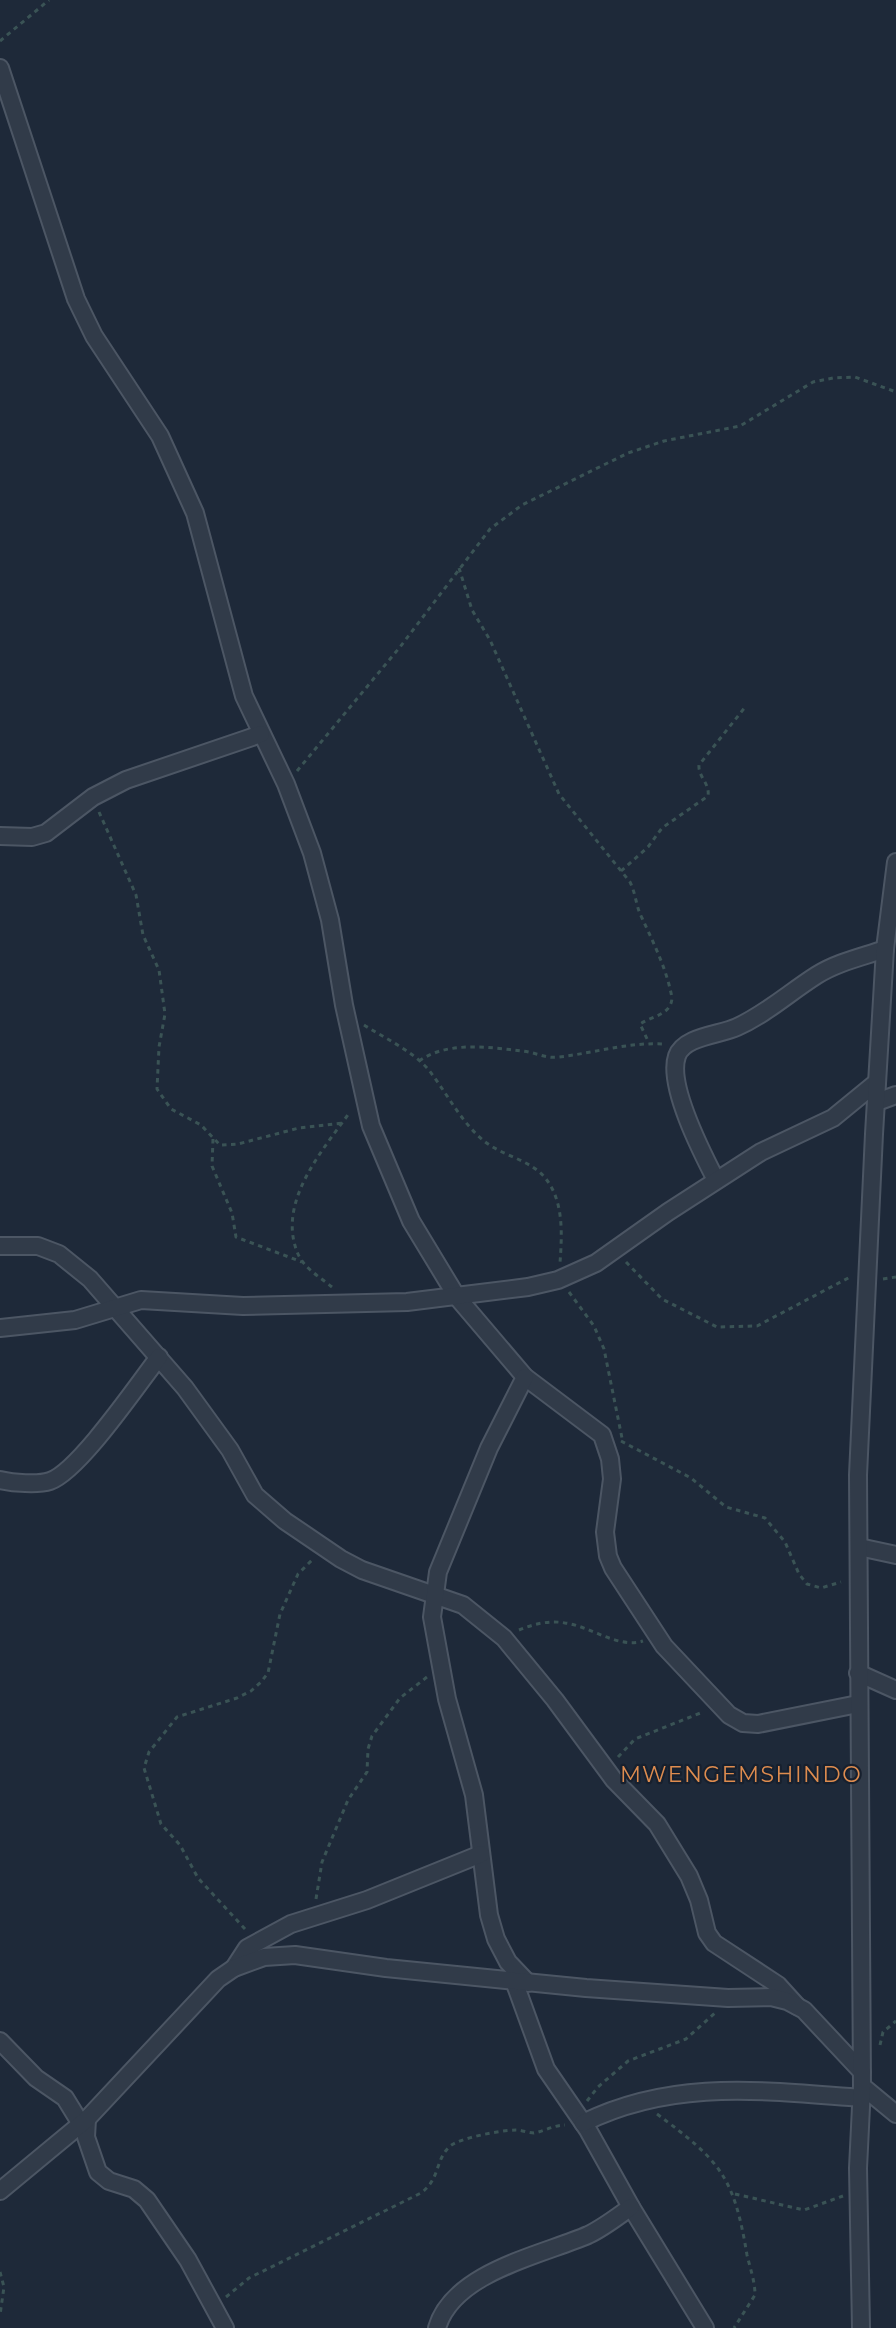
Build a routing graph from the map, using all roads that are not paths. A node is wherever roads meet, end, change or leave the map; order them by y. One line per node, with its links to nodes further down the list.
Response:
1 (0, 68): 2 (street)
2 (261, 734): 3 (street); 11 (street)
3 (0, 836)
4 (896, 862): 5 (street)
5 (885, 949): 6 (street); 9 (street)
6 (877, 1082): 8 (street); 9 (street)
7 (896, 1095): 8 (street)
8 (877, 1102): 17 (street)
9 (716, 1180): 11 (street)
10 (0, 1246): 12 (street)
11 (457, 1297): 12 (street); 15 (street)
12 (115, 1306): 13 (street); 14 (street)
13 (0, 1328)
14 (159, 1357): 16 (street); 19 (street)
15 (525, 1377): 19 (street); 22 (street)
16 (0, 1480)
17 (859, 1547): 18 (street); 20 (street)
18 (896, 1555)
19 (433, 1594): 23 (street); 26 (street)
20 (858, 1673): 21 (street); 22 (street)
21 (896, 1690)
22 (858, 1704): 28 (street)
23 (481, 1854): 24 (street); 25 (street)
24 (234, 1968): 25 (street); 30 (street)
25 (521, 1982): 26 (street); 31 (street)
26 (797, 2006): 28 (street)
27 (0, 2041): 30 (street)
28 (862, 2086): 29 (street); 31 (street); 37 (street)
29 (896, 2114)
30 (84, 2121): 32 (street); 34 (street)
31 (582, 2123): 33 (street)
32 (0, 2191)
33 (631, 2207): 35 (street); 36 (street)
34 (225, 2328)
35 (437, 2328)
36 (705, 2328)
37 (861, 2328)

